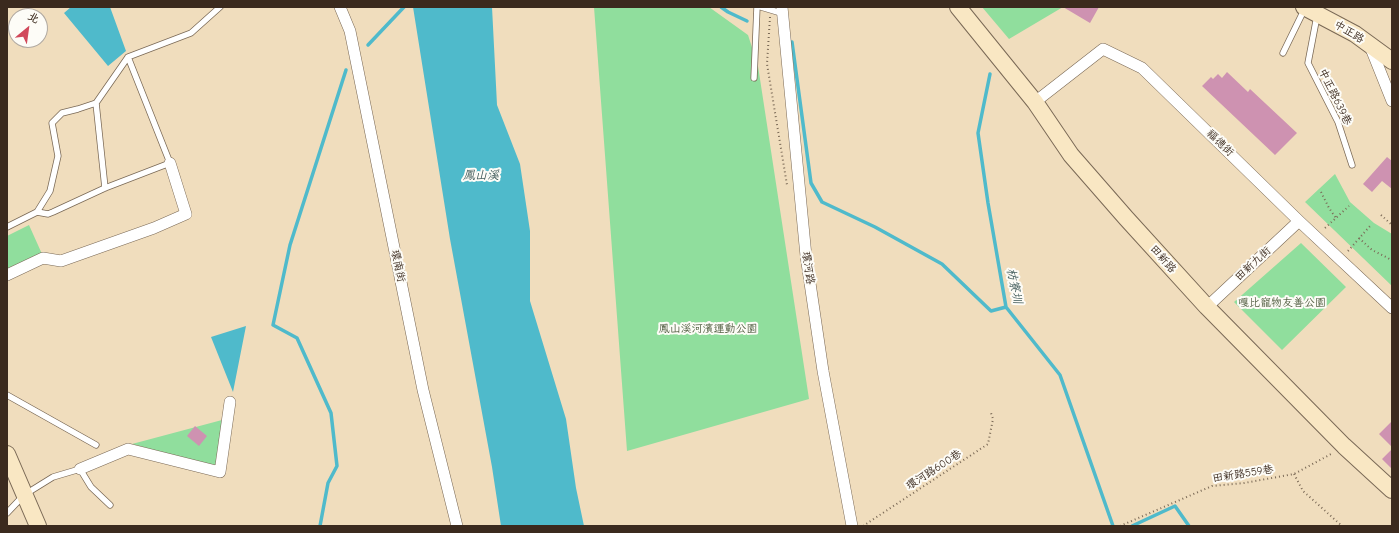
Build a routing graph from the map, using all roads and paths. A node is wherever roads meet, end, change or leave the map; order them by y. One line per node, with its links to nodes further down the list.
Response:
1 (220, 7): 10 (lane)
2 (340, 7): 48 (street, 環南街)
3 (757, 7): 12 (lane)
4 (761, 7): 6 (lane)
5 (958, 7): 15 (main road, 田新路)
6 (781, 10): 49 (street, 環河路)
7 (1309, 10): 8 (main road, 中正路); 9 (lane); 17 (lane, 中正路639巷)
8 (1370, 45): 11 (main road, 中正路); 13 (street)
9 (1283, 53)
10 (128, 57): 14 (lane); 16 (lane)
11 (1392, 61)
12 (754, 78)
13 (1392, 101)
14 (96, 102): 18 (lane); 21 (lane)
15 (1035, 102): 24 (street, 福德街); 33 (main road, 田新路)
16 (170, 162): 18 (lane); 32 (street)
17 (1352, 165)
18 (105, 188): 21 (lane)
19 (1321, 192): 23 (path)
20 (1349, 206): 23 (path)
21 (37, 212): 27 (lane)
22 (1380, 215): 25 (path)
23 (1336, 218): 28 (path)
24 (1300, 221): 33 (street, 田新九街); 34 (street, 福德街)
25 (1392, 225)
26 (1370, 226): 29 (path)
27 (7, 227)
28 (1325, 228)
29 (1359, 238): 30 (path); 31 (path)
30 (1348, 251)
31 (1392, 261)
32 (7, 275)
33 (1208, 307): 39 (main road, 田新路)
34 (1392, 308)
35 (7, 395): 38 (lane)
36 (230, 402): 41 (street)
37 (991, 413): 50 (path, 環河路600巷)
38 (96, 445)
39 (1344, 446): 42 (path, 田新路559巷); 43 (main road, 田新路)
40 (7, 454): 44 (main road)
41 (80, 469): 44 (lane); 45 (lane)
42 (1294, 474): 51 (path, 田新路559巷); 52 (path)
43 (1392, 490)
44 (24, 495): 46 (lane); 47 (main road)
45 (110, 505)
46 (7, 513)
47 (38, 526)
48 (457, 526)
49 (852, 526)
50 (863, 526)
51 (1120, 526)
52 (1342, 526)

